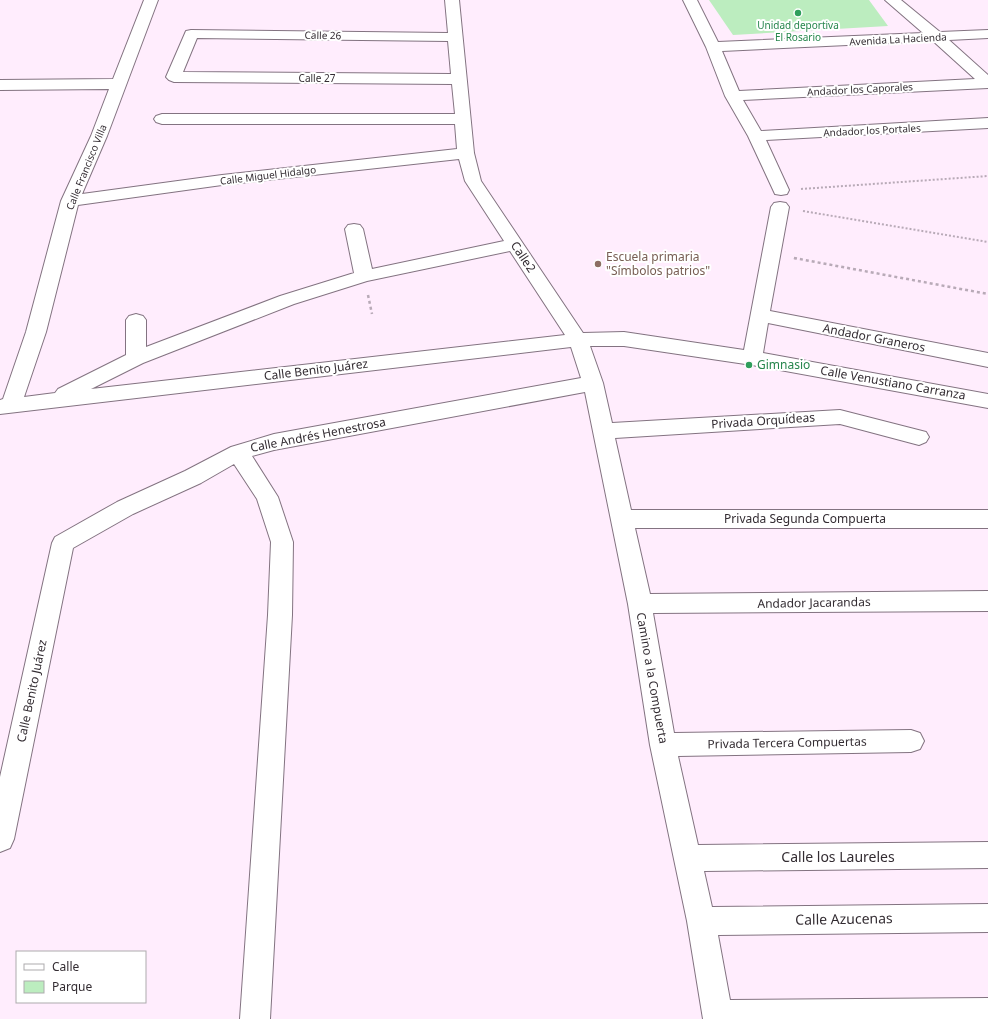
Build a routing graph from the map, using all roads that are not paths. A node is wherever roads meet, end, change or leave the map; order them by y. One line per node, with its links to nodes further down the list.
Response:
1 (150, 0): 12 (street, Calle Francisco Villa)
2 (452, 0): 6 (street, Calle2)
3 (690, 0): 8 (street)
4 (892, 0): 7 (street)
5 (988, 34): 7 (street, Avenida La Hacienda)
6 (455, 37): 9 (street, Calle 26); 10 (street, Calle2)
7 (937, 37): 8 (street, Avenida La Hacienda); 11 (street)
8 (713, 48): 14 (street)
9 (174, 77): 10 (street, Calle 27)
10 (459, 79): 16 (street, Calle2)
11 (988, 83): 14 (street, Andador los Caporales)
12 (119, 84): 13 (street); 20 (street, Calle Francisco Villa)
13 (0, 85)
14 (733, 96): 18 (street)
15 (162, 119): 16 (street)
16 (462, 119): 19 (street, Calle2)
17 (988, 123): 18 (street, Andador los Portales)
18 (756, 136): 24 (street)
19 (466, 153): 20 (street, Calle Miguel Hidalgo); 22 (street, Calle2)
20 (70, 201): 33 (street, Calle Francisco Villa)
21 (354, 229): 23 (street)
22 (514, 245): 23 (street, Calle Benito Juárez); 26 (street, Calle2)
23 (364, 276): 27 (street, Calle Benito Juárez)
24 (760, 315): 28 (street); 29 (street, Andador Graneros)
25 (136, 320): 27 (street)
26 (578, 340): 28 (street); 30 (street, Camino a la Compuerta); 31 (street, Calle Benito Juárez)
27 (136, 358): 31 (street, Calle Benito Juárez)
28 (752, 358): 32 (street, Calle Venustiano Carranza)
29 (988, 360)
30 (593, 383): 34 (street, Camino a la Compuerta); 36 (street, Calle Andrés Henestrosa)
31 (54, 400): 33 (street, Calle Benito Juárez)
32 (988, 400)
33 (5, 406)
34 (604, 431): 35 (street, Privada Orquídeas); 37 (street, Camino a la Compuerta)
35 (919, 437)
36 (238, 452): 39 (street, Calle Andrés Henestrosa); 51 (street)
37 (622, 519): 38 (street, Privada Segunda Compuerta); 41 (street, Camino a la Compuerta)
38 (988, 519)
39 (63, 543): 44 (street, Calle Benito Juárez)
40 (988, 601): 41 (street, Andador Jacarandas)
41 (640, 604): 43 (street, Camino a la Compuerta)
42 (911, 741): 43 (street, Privada Tercera Compuertas)
43 (663, 745): 46 (street, Camino a la Compuerta)
44 (0, 839)
45 (988, 855): 46 (street, Calle los Laureles)
46 (688, 858): 48 (street, Camino a la Compuerta)
47 (988, 918): 48 (street, Calle Azucenas)
48 (701, 921): 50 (street, Camino a la Compuerta)
49 (988, 1012): 50 (street)
50 (718, 1017)
51 (255, 1019)

